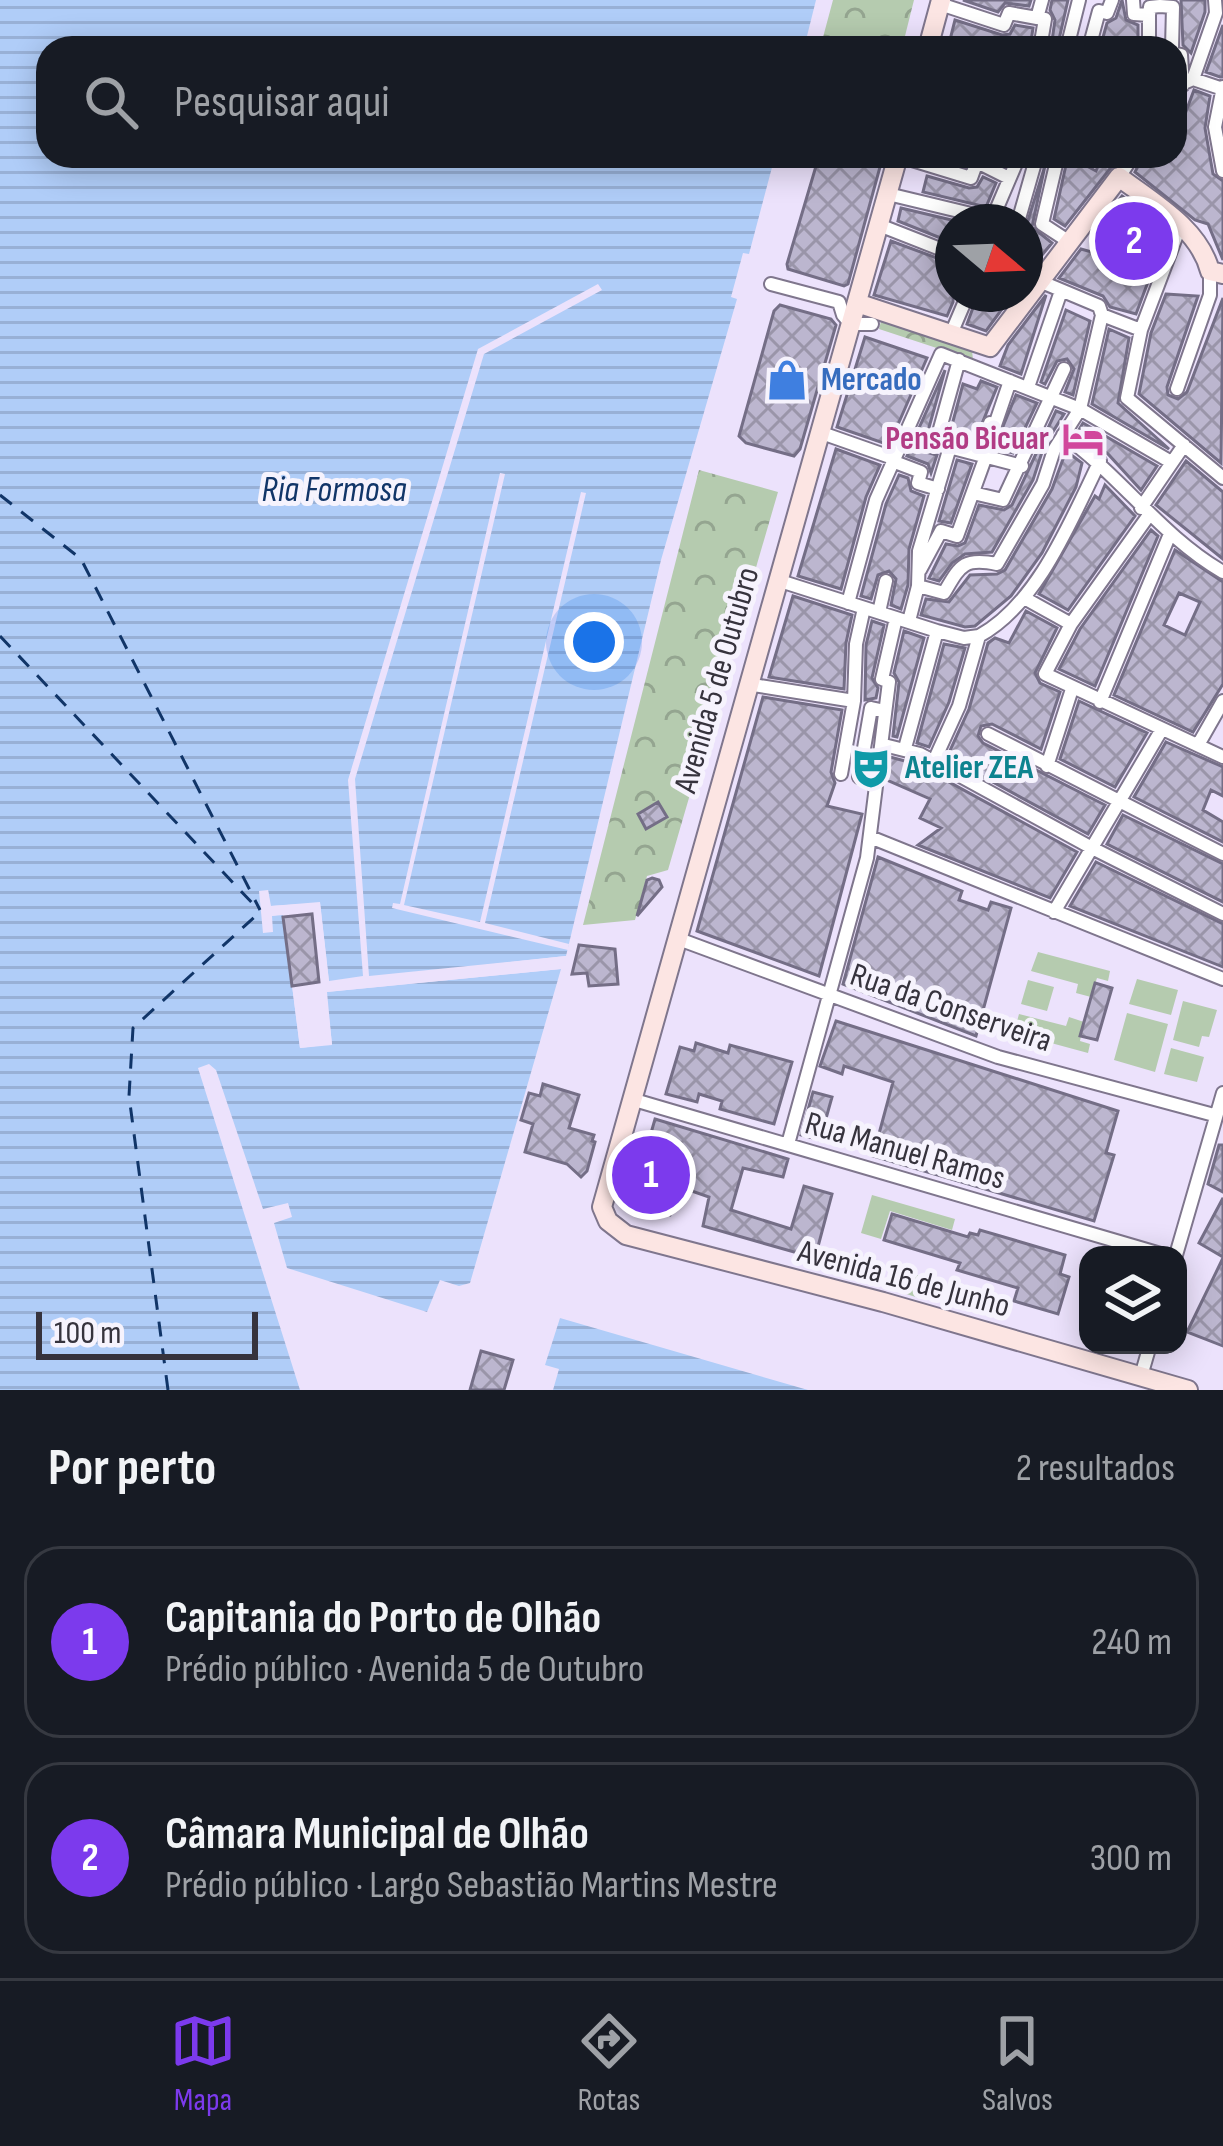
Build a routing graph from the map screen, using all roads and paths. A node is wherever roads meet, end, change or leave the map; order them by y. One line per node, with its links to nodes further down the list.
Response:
1 (1042, 0): 8 (street)
2 (1079, 0): 11 (street)
3 (1112, 0): 12 (street)
4 (1133, 0): 7 (street)
5 (1215, 0): 14 (street)
6 (940, 2): 8 (street); 9 (main road)
7 (1157, 7): 13 (street)
8 (1037, 18): 10 (street)
9 (931, 36)
10 (1042, 36)
11 (1070, 36)
12 (1093, 36)
13 (1174, 36)
14 (1187, 77)
15 (1187, 86): 16 (street)
16 (1223, 88): 27 (street)
17 (896, 168): 30 (main road, Avenida 5 de Outubro)
18 (938, 168): 19 (street)
19 (975, 168)
20 (993, 168): 29 (street)
21 (1012, 168): 29 (street)
22 (1033, 168): 32 (street)
23 (1042, 168): 26 (street)
24 (1054, 168): 26 (street)
25 (1124, 168): 28 (street)
26 (1053, 171): 36 (street)
27 (1223, 171)
28 (1118, 177): 34 (main road); 36 (main road)
29 (1010, 178): 31 (street)
30 (888, 194): 33 (street); 35 (main road, Avenida 5 de Outubro)
31 (998, 204)
32 (1023, 204)
33 (935, 206)
34 (1181, 224): 39 (main road); 48 (street)
35 (879, 225): 37 (street); 43 (main road, Avenida 5 de Outubro)
36 (1068, 241): 38 (main road)
37 (935, 247)
38 (1043, 266)
39 (1217, 272): 56 (street)
40 (1043, 283): 42 (street)
41 (771, 284): 47 (street)
42 (1061, 291): 46 (street); 55 (street)
43 (857, 303): 47 (main road, Avenida 5 de Outubro); 49 (main road)
44 (960, 312): 49 (street)
45 (1010, 312): 50 (main road)
46 (1102, 315): 48 (street); 58 (street)
47 (861, 324): 59 (main road, Avenida 5 de Outubro)
48 (1141, 330): 63 (street)
49 (950, 334): 50 (main road)
50 (990, 346): 52 (street)
51 (959, 360): 52 (street); 60 (street); 62 (street)
52 (974, 366): 54 (street)
53 (1064, 369): 57 (street)
54 (1010, 380): 55 (street); 64 (street)
55 (1028, 388): 57 (street)
56 (1178, 389)
57 (1052, 398): 58 (street); 68 (street)
58 (1079, 409): 61 (street); 67 (street)
59 (819, 433): 65 (street); 78 (main road, Avenida 5 de Outubro)
60 (903, 435): 62 (street); 65 (street)
61 (1063, 435): 66 (street); 73 (street)
62 (943, 445): 64 (street); 71 (street)
63 (1184, 445): 67 (street); 69 (street)
64 (984, 456): 68 (street); 72 (street)
65 (892, 460): 71 (street); 81 (street)
66 (1100, 461): 74 (street); 80 (street)
67 (1171, 462): 74 (street)
68 (1022, 466): 70 (street)
69 (1222, 473)
70 (1012, 483): 72 (street); 73 (street)
71 (938, 489): 77 (street)
72 (974, 494): 77 (street)
73 (1036, 496): 77 (street)
74 (1145, 511): 75 (street); 85 (street)
75 (1170, 533): 76 (street); 92 (street)
76 (1223, 572)
77 (919, 578): 84 (street)
78 (776, 580): 81 (street); 88 (main road, Avenida 5 de Outubro)
79 (886, 581): 83 (street)
80 (1026, 599): 85 (street); 87 (street)
81 (848, 603): 82 (street)
82 (864, 608): 83 (street); 91 (street)
83 (879, 612): 84 (street)
84 (903, 620): 86 (street); 93 (street)
85 (1071, 624): 89 (street)
86 (937, 631): 87 (street); 98 (street)
87 (979, 637): 100 (street)
88 (746, 684): 91 (street); 110 (main road, Avenida 5 de Outubro)
89 (1072, 689): 92 (street); 101 (street)
90 (1223, 700): 97 (street)
91 (854, 701): 102 (street)
92 (1100, 702): 94 (street)
93 (884, 711): 96 (street); 103 (street)
94 (1162, 729): 97 (street); 104 (street)
95 (988, 734): 101 (street)
96 (884, 745): 98 (street); 105 (street)
97 (1198, 745): 99 (street)
98 (905, 748): 100 (street)
99 (1223, 757)
100 (934, 761): 106 (street)
101 (1047, 766): 104 (street)
102 (841, 774)
103 (860, 777)
104 (1120, 802): 106 (street); 107 (street)
105 (870, 837): 108 (street); 112 (street)
106 (1092, 848): 108 (street); 109 (street)
107 (1223, 854)
108 (1054, 913): 111 (street)
109 (1223, 914)
110 (676, 938): 112 (street, Rua da Conserveira); 114 (main road, Avenida 5 de Outubro)
111 (1223, 979)
112 (827, 995): 115 (street, Rua da Conserveira); 116 (street)
113 (1223, 1093): 115 (street)
114 (631, 1099): 116 (street, Rua Manuel Ramos); 117 (main road, Avenida 5 de Outubro)
115 (1218, 1111): 119 (street)
116 (788, 1144): 118 (street, Rua Manuel Ramos)
117 (608, 1221): 121 (main road, Avenida 16 de Junho)
118 (1134, 1246)
119 (1179, 1246)
120 (1147, 1354): 121 (street)
121 (1141, 1376): 122 (main road, Avenida 16 de Junho)
122 (1188, 1390)

